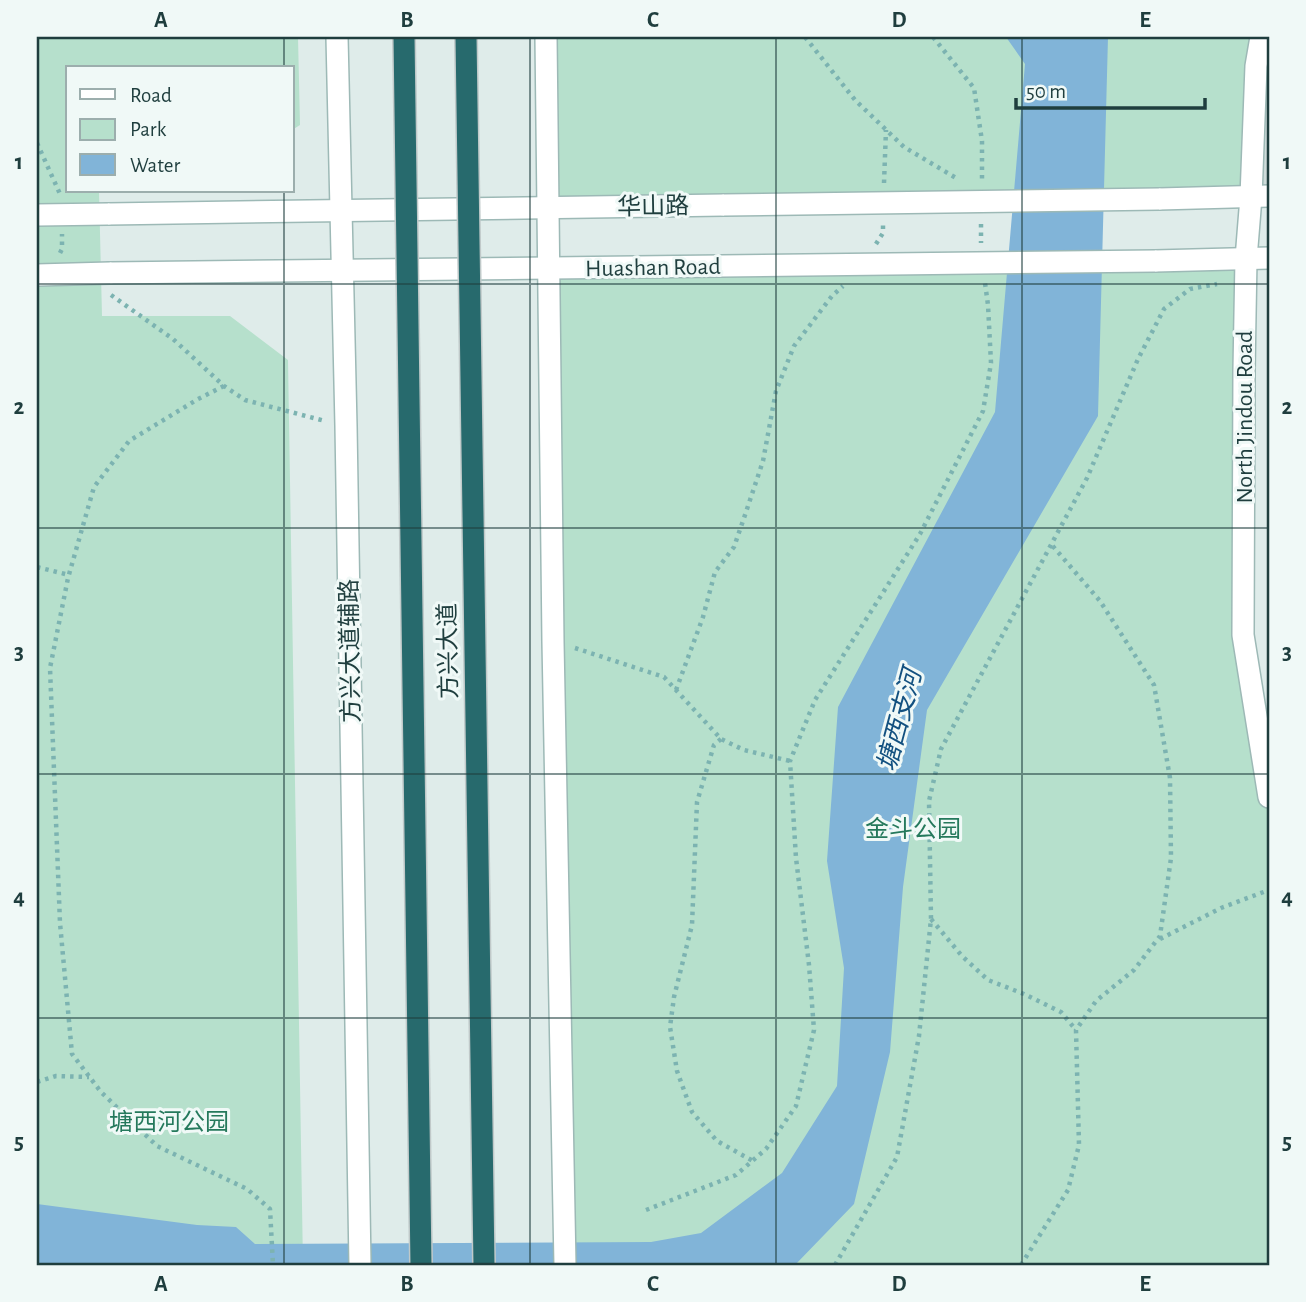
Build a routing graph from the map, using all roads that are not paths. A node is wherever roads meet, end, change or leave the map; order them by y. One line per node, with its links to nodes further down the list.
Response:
1 (337, 37): 8 (street, 方兴大道辅路)
2 (404, 37): 17 (highway, 方兴大道, bridge)
3 (466, 37): 18 (highway, 方兴大道, bridge)
4 (546, 37): 7 (street)
5 (1261, 37): 6 (street, North Jindou Road)
6 (1260, 197): 7 (street, 华山路, bridge); 12 (street, North Jindou Road)
7 (548, 207): 8 (street, 华山路); 11 (street)
8 (341, 210): 9 (street, 华山路, bridge); 13 (street, 方兴大道辅路)
9 (37, 215)
10 (1269, 258): 12 (street, Huashan Road)
11 (549, 268): 12 (street, Huashan Road, bridge); 13 (street, Huashan Road); 19 (street)
12 (1246, 269): 15 (street, North Jindou Road)
13 (343, 271): 14 (street, Huashan Road, bridge); 16 (street, 方兴大道辅路)
14 (37, 275)
15 (1269, 797)
16 (360, 1265)
17 (421, 1265)
18 (484, 1265)
19 (565, 1265)

